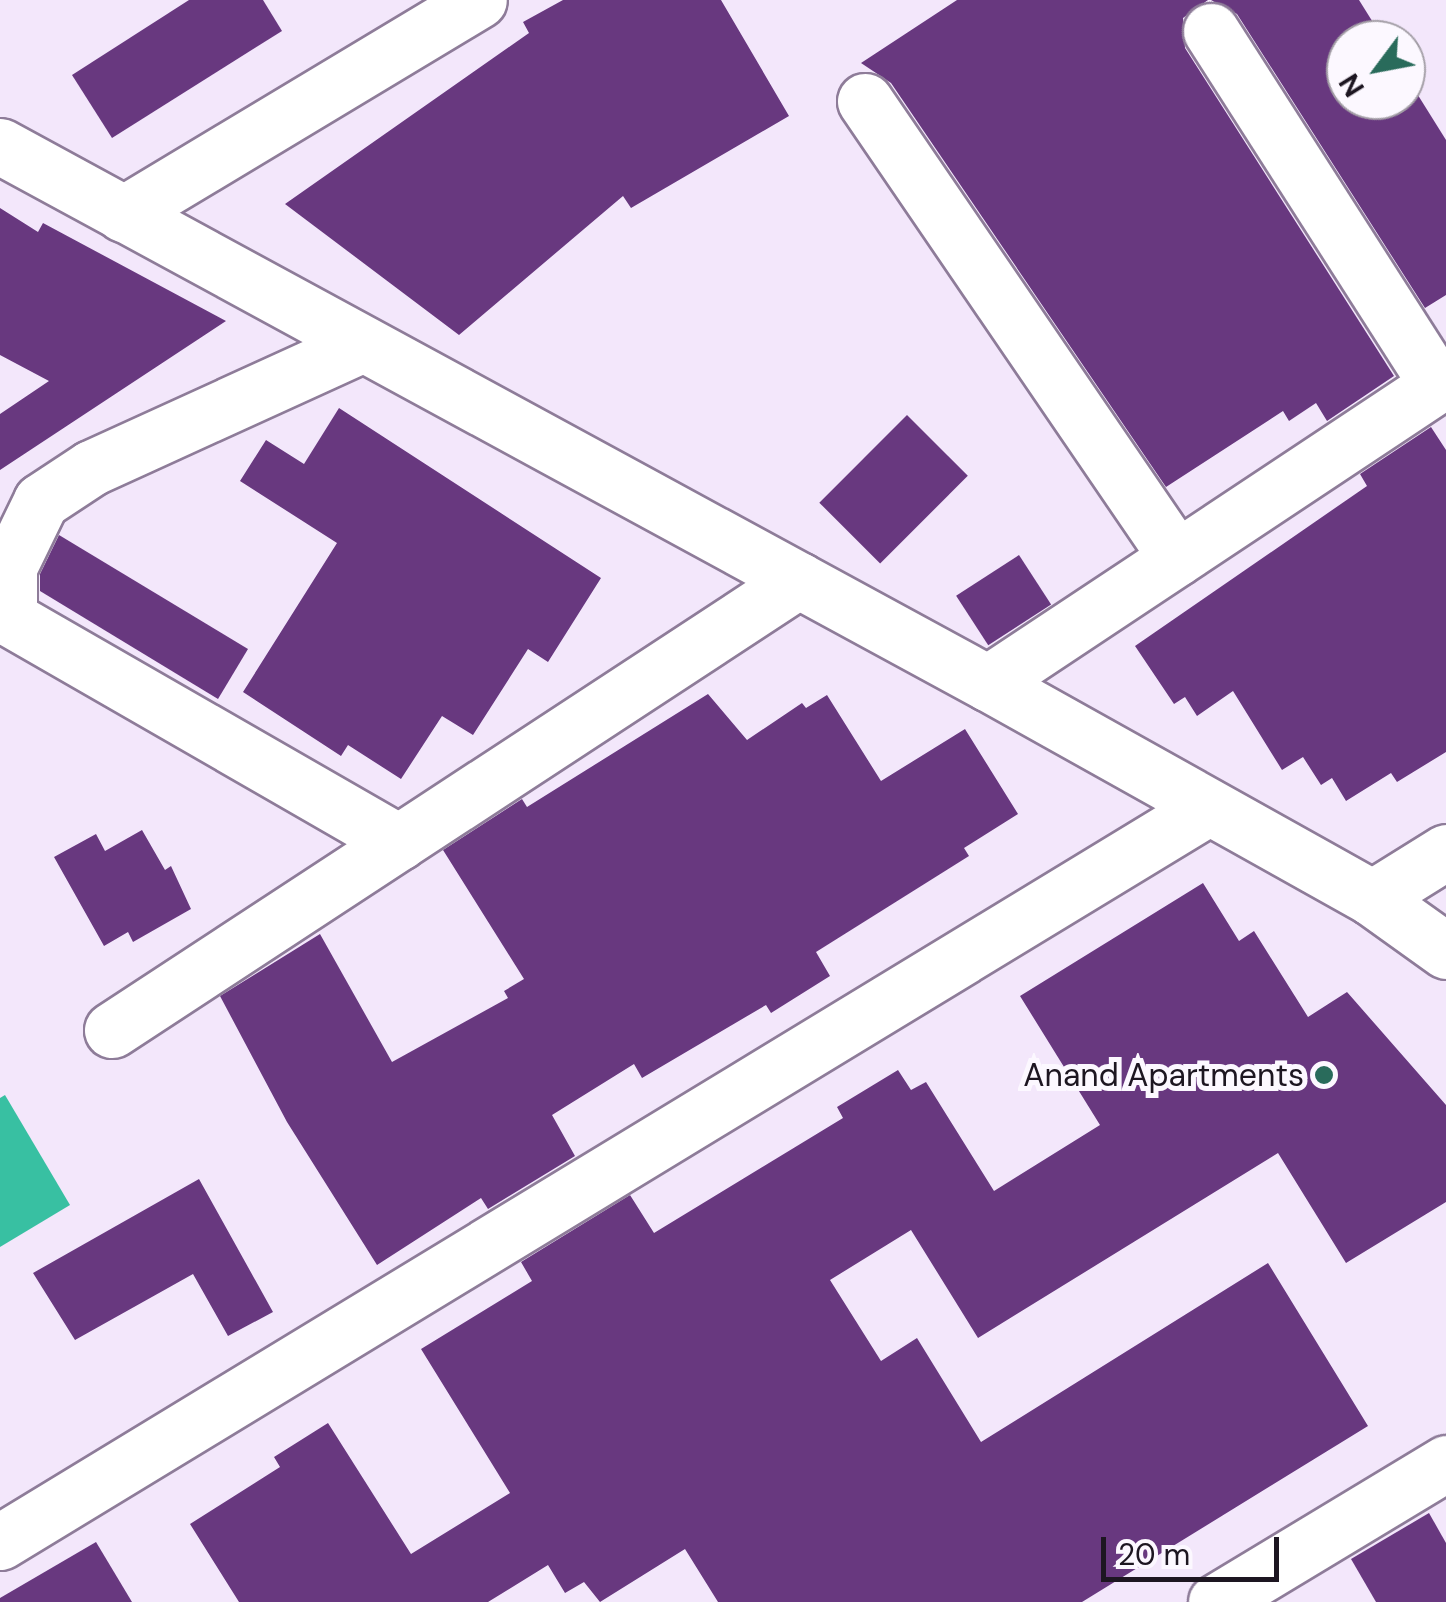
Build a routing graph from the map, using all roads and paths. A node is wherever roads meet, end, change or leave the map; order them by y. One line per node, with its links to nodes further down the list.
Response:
1 (479, 0): 5 (street)
2 (1212, 31): 7 (street)
3 (866, 101): 8 (street)
4 (0, 146): 5 (street)
5 (124, 214): 6 (street)
6 (364, 344): 9 (street); 10 (street)
7 (1442, 382): 8 (street)
8 (1177, 558): 11 (street)
9 (799, 580): 11 (street); 13 (street)
10 (4, 621): 13 (street)
11 (988, 683): 12 (street)
12 (1207, 808): 15 (street); 19 (street)
13 (400, 842): 17 (street)
14 (1446, 852): 15 (street)
15 (1372, 898): 16 (street)
16 (1446, 951)
17 (112, 1030)
18 (1446, 1463): 20 (street)
19 (0, 1542)
20 (1216, 1602)

